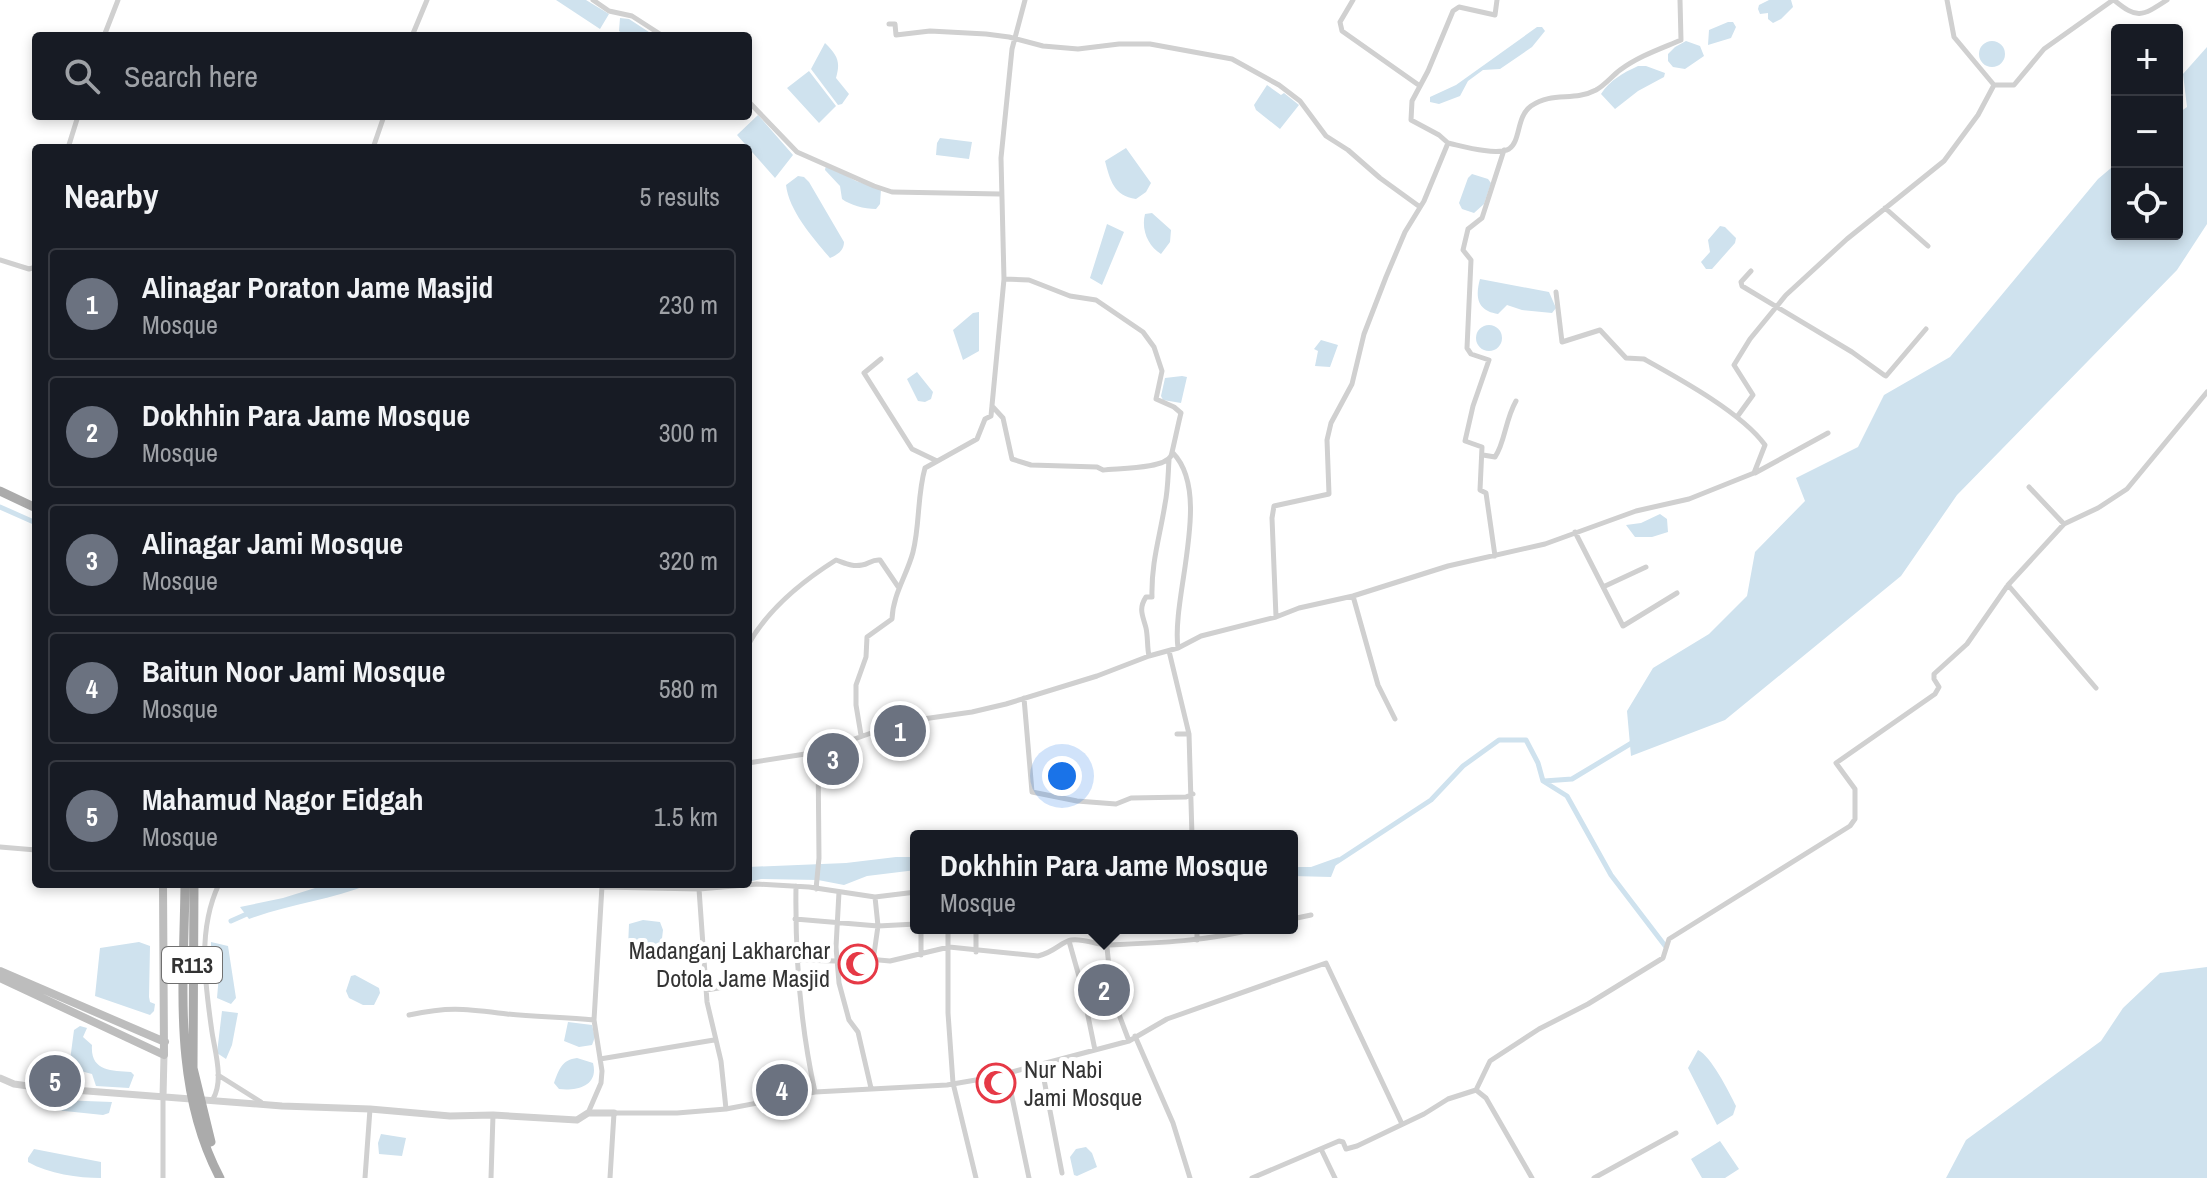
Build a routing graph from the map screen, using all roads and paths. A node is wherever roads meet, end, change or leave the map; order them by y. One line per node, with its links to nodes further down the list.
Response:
1 (118, 0): 12 (street)
2 (427, 0): 13 (street)
3 (593, 0): 14 (street)
4 (1025, 0): 15 (street)
5 (1353, 0): 17 (street)
6 (1497, 0): 17 (street)
7 (1680, 0): 24 (street)
8 (1947, 0): 16 (street)
9 (2113, 0): 10 (street); 16 (street)
10 (2167, 0)
11 (889, 24): 15 (street)
12 (106, 32)
13 (414, 32)
14 (657, 32)
15 (1015, 39): 25 (street); 26 (street)
16 (1994, 85): 27 (street)
17 (1420, 86): 21 (street)
18 (752, 105): 25 (street)
19 (77, 120): 22 (street)
20 (383, 120): 23 (street)
21 (1448, 143): 24 (street); 26 (street)
22 (69, 144)
23 (374, 144)
24 (1504, 150): 43 (street)
25 (1000, 194): 32 (street)
26 (1420, 207): 59 (street)
27 (1885, 208): 28 (street); 34 (street)
28 (1928, 246)
29 (0, 260): 30 (street)
30 (32, 268)
31 (1751, 271): 34 (street)
32 (1004, 279): 39 (street); 42 (street)
33 (1556, 292): 40 (street)
34 (1776, 307): 35 (street); 40 (street)
35 (1926, 329)
36 (881, 359): 45 (street)
37 (2207, 392): 50 (street)
38 (1516, 401): 43 (street)
39 (992, 406): 44 (street); 45 (street)
40 (1737, 417): 46 (street)
41 (1828, 433): 46 (street)
42 (1173, 453): 44 (street); 61 (street)
43 (1483, 455): 52 (street)
44 (1169, 460): 63 (street)
45 (938, 461): 56 (street)
46 (1754, 473): 51 (street)
47 (2029, 487): 50 (street)
48 (0, 491): 49 (main road)
49 (32, 506)
50 (2064, 524): 54 (street)
51 (1575, 532): 52 (street); 55 (street)
52 (1495, 556): 58 (street)
53 (1646, 567): 55 (street)
54 (2008, 585): 64 (street); 131 (street)
55 (1603, 587): 57 (street)
56 (899, 588): 60 (street); 69 (street)
57 (1677, 593)
58 (1353, 596): 59 (street); 66 (street)
59 (1276, 617): 61 (street)
60 (752, 638)
61 (1178, 648): 62 (street)
62 (1169, 651): 63 (street); 68 (street)
63 (1149, 656): 65 (street)
64 (2096, 688)
65 (1024, 698): 69 (street); 72 (street)
66 (1395, 719)
67 (1177, 734): 68 (street)
68 (1189, 734): 72 (street)
69 (861, 735): 70 (street)
70 (818, 752): 71 (street); 78 (street)
71 (752, 762)
72 (1193, 794): 73 (street)
73 (1192, 830)
74 (0, 847): 75 (street)
75 (32, 850)
76 (752, 884): 77 (street)
77 (796, 886): 78 (street); 92 (street)
78 (816, 887): 87 (street)
79 (163, 888): 120 (main road)
80 (185, 888): 121 (main road, R113)
81 (194, 888): 121 (main road, R113)
82 (217, 888): 127 (street)
83 (602, 888): 116 (street)
84 (667, 888): 86 (street)
85 (711, 888): 86 (street)
86 (699, 889): 114 (street)
87 (839, 892): 89 (street); 93 (street)
88 (910, 893): 89 (street)
89 (875, 897): 95 (street)
90 (1311, 915): 91 (street)
91 (1298, 918)
92 (795, 919): 93 (street); 108 (street)
93 (839, 923): 95 (street); 109 (street)
94 (910, 924): 95 (street)
95 (878, 926): 110 (street)
96 (921, 934): 107 (street)
97 (948, 934): 105 (street)
98 (976, 934): 106 (street)
99 (1105, 934): 104 (street)
100 (1197, 934): 102 (street)
101 (1228, 934): 102 (street)
102 (1197, 940): 104 (street)
103 (1069, 941): 104 (street); 106 (street); 122 (street)
104 (1105, 945): 119 (street)
105 (949, 947): 106 (street); 107 (street); 129 (street)
106 (976, 952)
107 (921, 955): 110 (street)
108 (797, 960): 109 (street); 112 (street)
109 (836, 961): 110 (street); 130 (street)
110 (873, 961)
111 (0, 971): 120 (main road)
112 (796, 976): 114 (street); 132 (street)
113 (0, 978): 123 (main road)
114 (706, 990): 118 (street)
115 (409, 1015): 116 (street)
116 (594, 1020): 124 (street)
117 (1135, 1036): 119 (street); 141 (street); 153 (street)
118 (714, 1040): 124 (street); 137 (street)
119 (1129, 1041): 122 (street)
120 (165, 1042): 123 (main road)
121 (188, 1046): 147 (main road)
122 (1095, 1050): 125 (street)
123 (164, 1055): 133 (street)
124 (600, 1059): 138 (street)
125 (1041, 1064): 126 (street); 145 (street)
126 (1007, 1073): 129 (street); 152 (street)
127 (217, 1074): 134 (street); 135 (street)
128 (0, 1078): 133 (street)
129 (953, 1083): 130 (street); 151 (street)
130 (871, 1088): 132 (street)
131 (1476, 1090): 141 (street); 157 (street)
132 (815, 1092): 137 (street)
133 (163, 1097): 134 (street); 146 (street)
134 (213, 1099): 135 (street)
135 (261, 1102): 136 (street)
136 (370, 1109): 140 (street); 148 (street)
137 (726, 1109): 139 (street)
138 (588, 1113): 139 (street); 140 (street)
139 (614, 1113): 150 (street)
140 (493, 1115): 149 (street)
141 (1402, 1124): 143 (street)
142 (1676, 1133): 158 (street)
143 (1321, 1149): 144 (street); 156 (street)
144 (1276, 1169): 154 (street); 155 (street)
145 (1062, 1173)
146 (163, 1178)
147 (223, 1178)
148 (365, 1178)
149 (491, 1178)
150 (610, 1178)
151 (976, 1178)
152 (1029, 1178)
153 (1190, 1178)
154 (1252, 1178)
155 (1280, 1178)
156 (1335, 1178)
157 (1532, 1178)
158 (1594, 1178)

